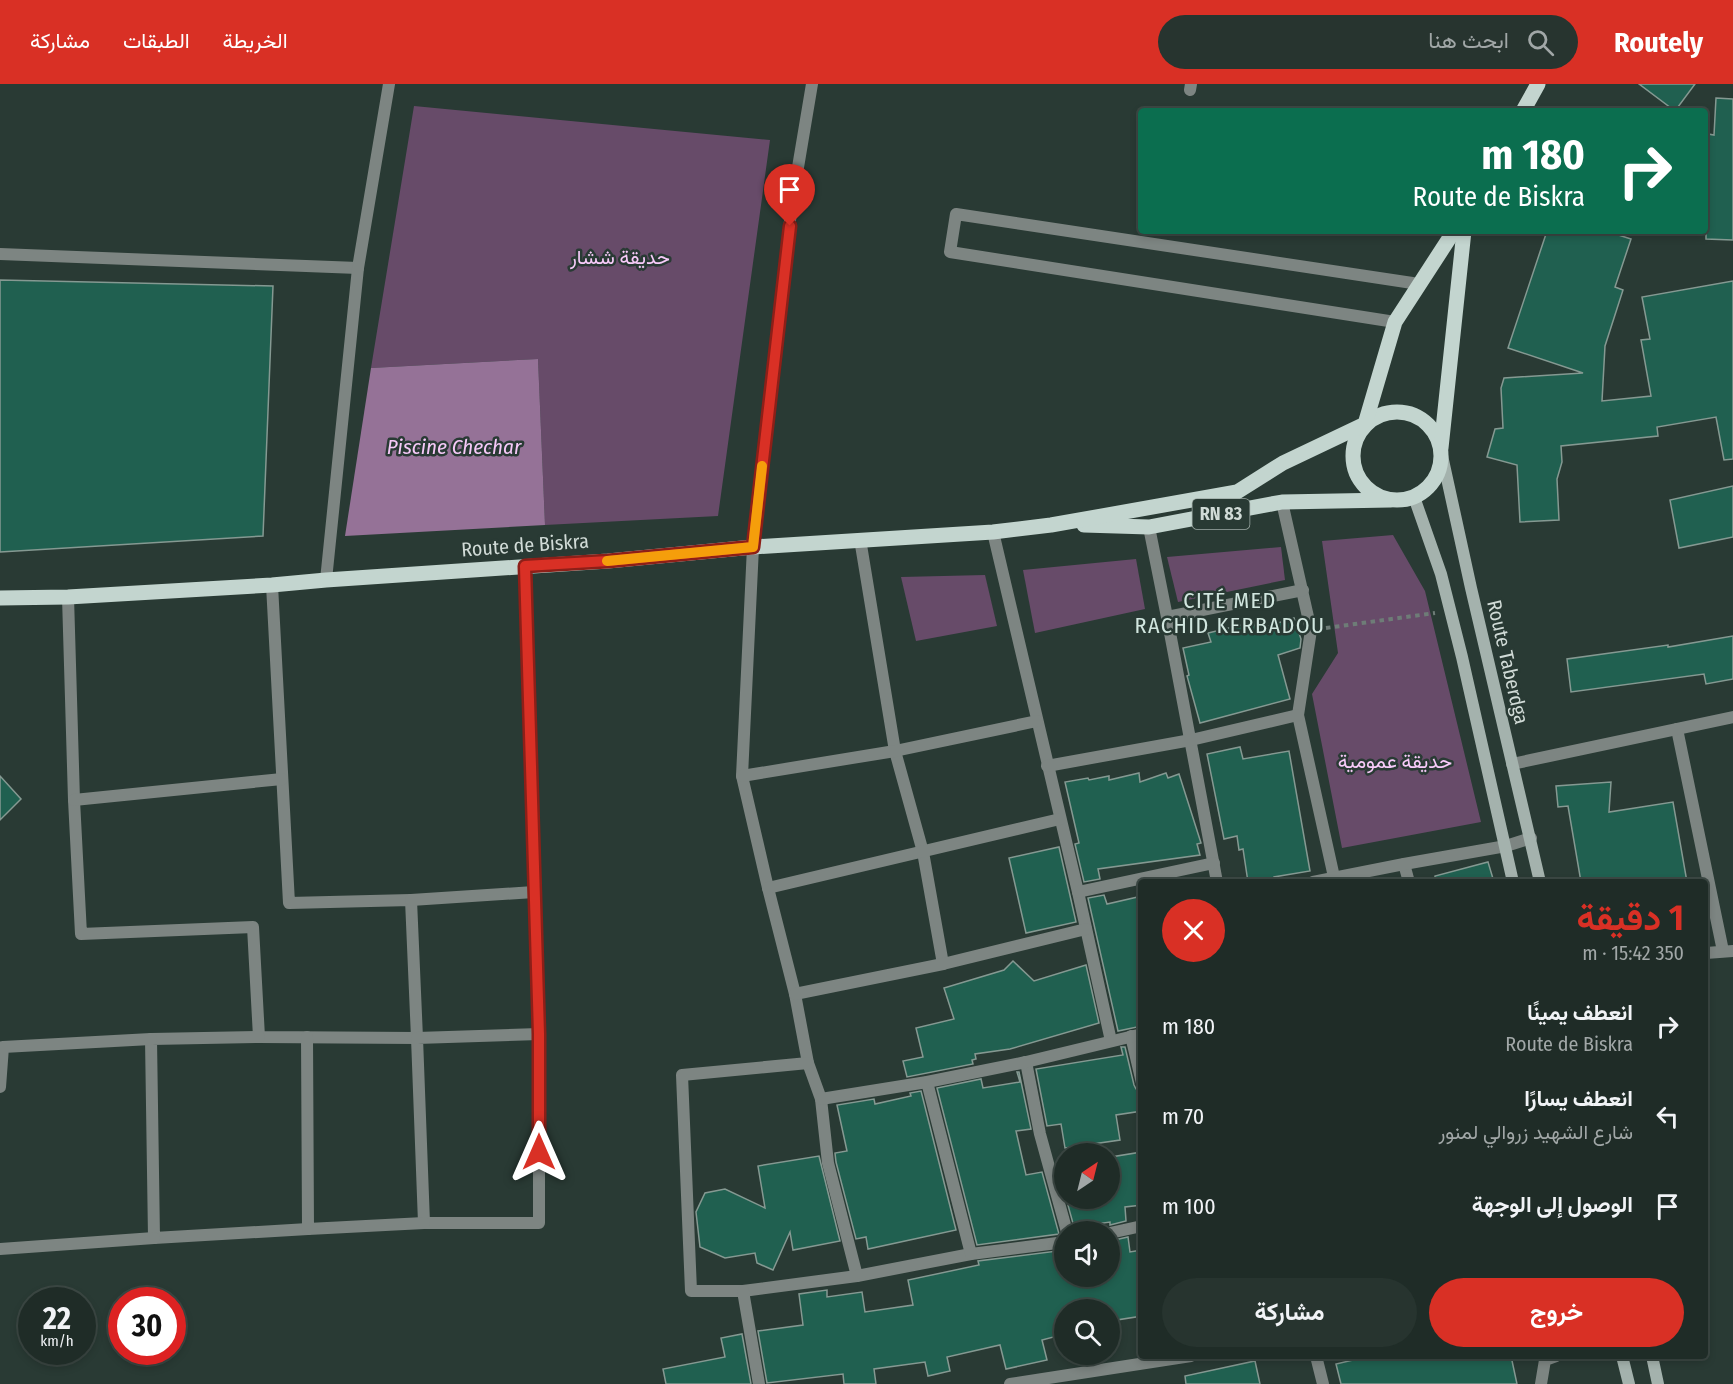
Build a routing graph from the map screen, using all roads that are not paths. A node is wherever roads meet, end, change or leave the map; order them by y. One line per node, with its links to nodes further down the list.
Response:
1 (389, 84): 8 (street)
2 (812, 84): 20 (street)
3 (1538, 84): 4 (main road)
4 (1524, 108)
5 (1452, 234): 9 (main road)
6 (1464, 234): 12 (main road)
7 (0, 254): 8 (street)
8 (358, 268): 22 (street)
9 (1419, 284): 10 (main road); 10 (street)
10 (1395, 322): 11 (main road)
11 (1365, 424): 12 (main road); 14 (main road); 16 (main road, RN 83)
12 (1441, 451): 13 (main road); 34 (main road, Route Taberdga)
13 (1414, 497): 14 (main road); 41 (main road)
14 (1390, 500): 15 (main road, RN 83)
15 (1282, 502): 17 (main road, RN 83); 24 (street)
16 (1051, 525): 17 (main road, RN 83); 18 (main road, Route de Biskra / RN 83)
17 (1149, 527): 27 (street)
18 (993, 532): 19 (main road, Route de Biskra / RN 83); 30 (street)
19 (860, 539): 20 (main road, Route de Biskra / RN 83); 33 (street)
20 (753, 547): 21 (main road, Route de Biskra / RN 83); 36 (street)
21 (525, 566): 22 (main road, Route de Biskra / RN 83); 54 (street)
22 (326, 580): 23 (main road, Route de Biskra / RN 83)
23 (272, 585): 25 (main road, Route de Biskra / RN 83); 37 (street)
24 (1303, 590): 27 (street); 28 (street)
25 (68, 597): 26 (main road, Route de Biskra / RN 83); 38 (street)
26 (0, 598)
27 (1167, 617): 32 (street)
28 (1298, 716): 32 (street); 45 (street)
29 (1733, 717): 31 (street)
30 (1037, 721): 33 (street); 35 (street)
31 (1677, 729): 34 (street); 58 (street)
32 (1191, 740): 35 (street); 43 (street)
33 (896, 751): 36 (street); 42 (street)
34 (1512, 764): 40 (main road, Route Taberdga)
35 (1047, 766): 39 (street)
36 (742, 776): 53 (street)
37 (282, 779): 38 (street); 56 (street)
38 (74, 800): 64 (street)
39 (1060, 819): 42 (street); 55 (street)
40 (1531, 838): 41 (street); 52 (main road, Route Taberdga)
41 (1506, 846): 44 (street); 51 (main road)
42 (923, 852): 53 (street); 60 (street)
43 (1214, 863): 47 (street); 48 (street)
44 (1404, 864): 45 (street); 50 (street)
45 (1334, 877): 49 (street)
46 (1138, 879): 55 (street)
47 (1139, 879)
48 (1217, 879)
49 (1326, 879)
50 (1408, 879)
51 (1513, 879)
52 (1539, 879)
53 (768, 888): 61 (street)
54 (534, 892): 56 (street); 62 (street)
55 (1078, 892): 57 (street)
56 (411, 900): 66 (street)
57 (1086, 929): 60 (street); 68 (street)
58 (1728, 951): 59 (street)
59 (1708, 953)
60 (943, 964): 61 (street)
61 (795, 993): 71 (street)
62 (539, 1034): 66 (street); 76 (street)
63 (1136, 1035): 68 (street); 69 (street)
64 (259, 1037): 65 (street); 67 (street)
65 (307, 1037): 66 (street); 78 (street)
66 (417, 1038): 76 (street)
67 (151, 1039): 73 (street); 80 (street)
68 (1112, 1041): 70 (street)
69 (1138, 1051)
70 (1026, 1062): 72 (street); 75 (street)
71 (808, 1064): 74 (street); 85 (street)
72 (927, 1082): 74 (street); 83 (street)
73 (0, 1087)
74 (821, 1099): 84 (street)
75 (1064, 1221)
76 (424, 1223): 78 (street)
77 (1138, 1227): 79 (street)
78 (308, 1229): 80 (street)
79 (1120, 1231)
80 (154, 1238): 82 (street)
81 (1054, 1243): 83 (street)
82 (0, 1249)
83 (971, 1254): 84 (street)
84 (857, 1275): 85 (street)
85 (743, 1291): 91 (street)
86 (1172, 1359): 92 (street)
87 (1317, 1359): 93 (street)
88 (1548, 1359): 94 (street)
89 (1623, 1359): 95 (main road)
90 (1653, 1359): 96 (main road)
91 (759, 1384)
92 (1010, 1384)
93 (1323, 1384)
94 (1541, 1384)
95 (1629, 1384)
96 (1658, 1384)

